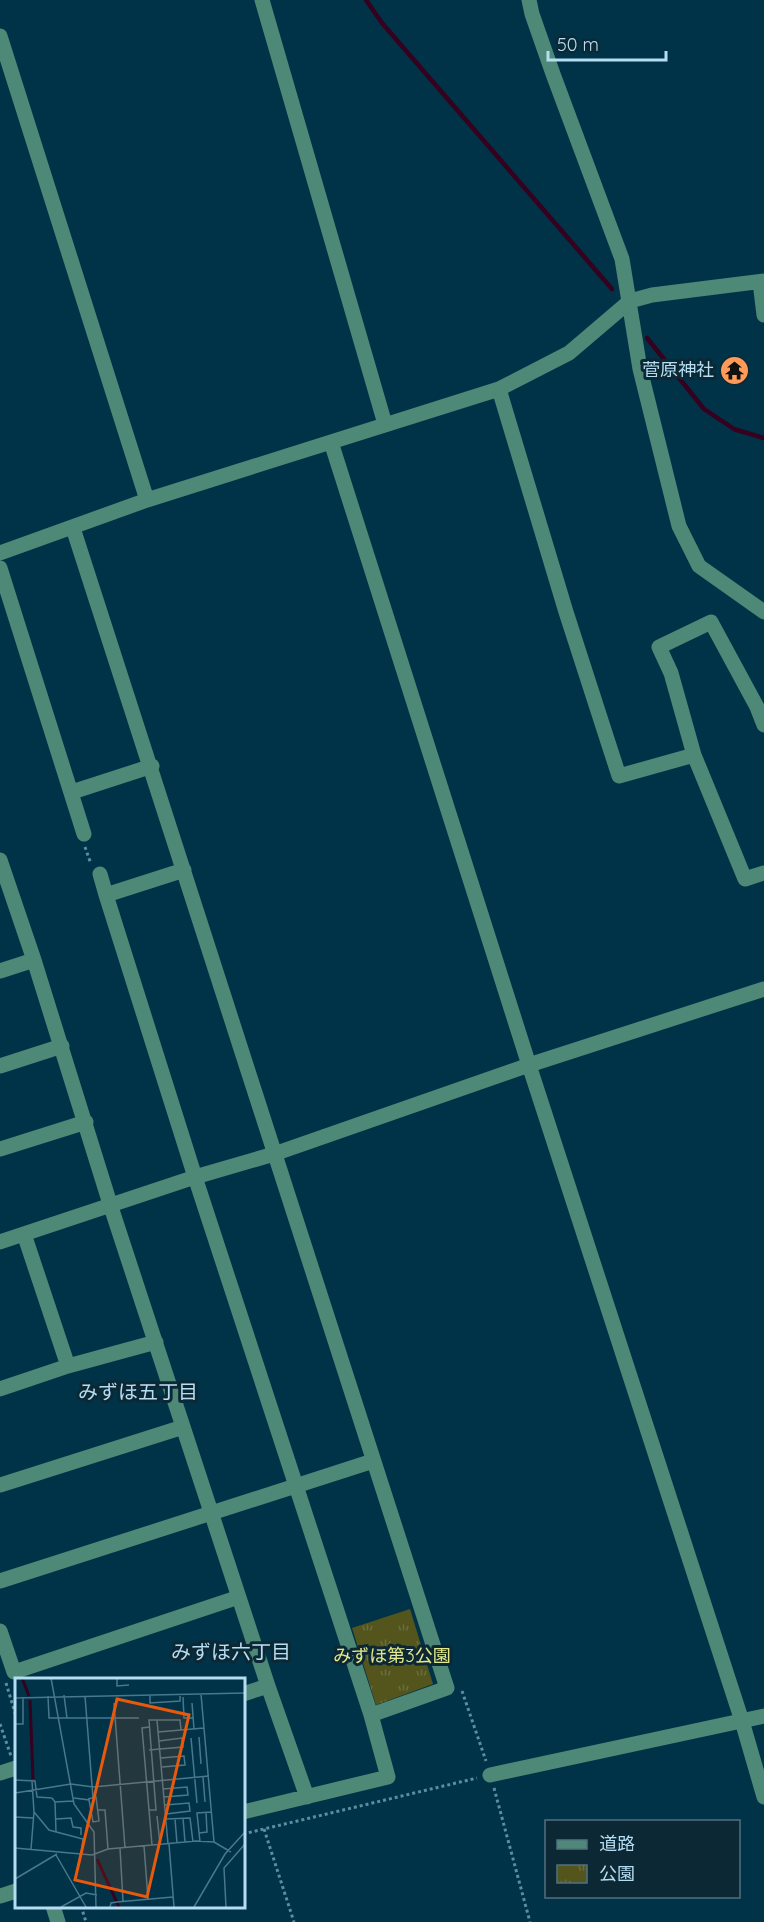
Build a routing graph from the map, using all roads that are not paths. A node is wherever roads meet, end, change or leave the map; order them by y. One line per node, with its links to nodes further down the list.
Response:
1 (262, 0): 8 (street)
2 (529, 0): 5 (street)
3 (0, 36): 10 (street)
4 (762, 281): 5 (street); 6 (street)
5 (630, 301): 7 (street); 14 (street)
6 (764, 315)
7 (499, 389): 8 (street); 16 (street)
8 (385, 424): 9 (street)
9 (331, 442): 10 (street); 30 (street)
10 (147, 500): 11 (street)
11 (73, 528): 12 (street); 17 (street)
12 (0, 553)
13 (0, 568): 18 (street)
14 (764, 612)
15 (764, 725): 16 (street)
16 (694, 755): 22 (street)
17 (152, 766): 18 (street); 21 (street)
18 (72, 792): 19 (street)
19 (84, 834)
20 (0, 860): 24 (street)
21 (184, 870): 25 (street); 34 (street)
22 (764, 873)
23 (100, 874): 25 (street)
24 (3, 880): 26 (street)
25 (106, 895): 35 (street)
26 (34, 960): 27 (street); 29 (street)
27 (0, 971)
28 (764, 988): 30 (street)
29 (62, 1046): 31 (street); 32 (street)
30 (528, 1065): 34 (street); 54 (street)
31 (0, 1066)
32 (86, 1122): 33 (street); 36 (street)
33 (0, 1149)
34 (274, 1154): 35 (street); 43 (street)
35 (195, 1177): 36 (street); 45 (street)
36 (111, 1207): 37 (street); 39 (street)
37 (24, 1234): 38 (street); 40 (street)
38 (0, 1242)
39 (156, 1342): 40 (street); 42 (street)
40 (68, 1366): 41 (street)
41 (0, 1389)
42 (183, 1427): 44 (street); 46 (street)
43 (374, 1461): 45 (street); 52 (street)
44 (0, 1485)
45 (296, 1485): 46 (street); 52 (street)
46 (213, 1514): 47 (street); 48 (street)
47 (0, 1581)
48 (239, 1597): 49 (street); 50 (street)
49 (0, 1631)
50 (268, 1686): 51 (street); 58 (street)
51 (244, 1694)
52 (370, 1715): 58 (street)
53 (764, 1716): 54 (street)
54 (741, 1721): 57 (street); 59 (street)
55 (15, 1768): 56 (street)
56 (0, 1773)
57 (490, 1775)
58 (307, 1797): 60 (street)
59 (764, 1797)
60 (244, 1812)
61 (15, 1891): 62 (street)
62 (0, 1896)
63 (54, 1907): 64 (street)
64 (58, 1922)

